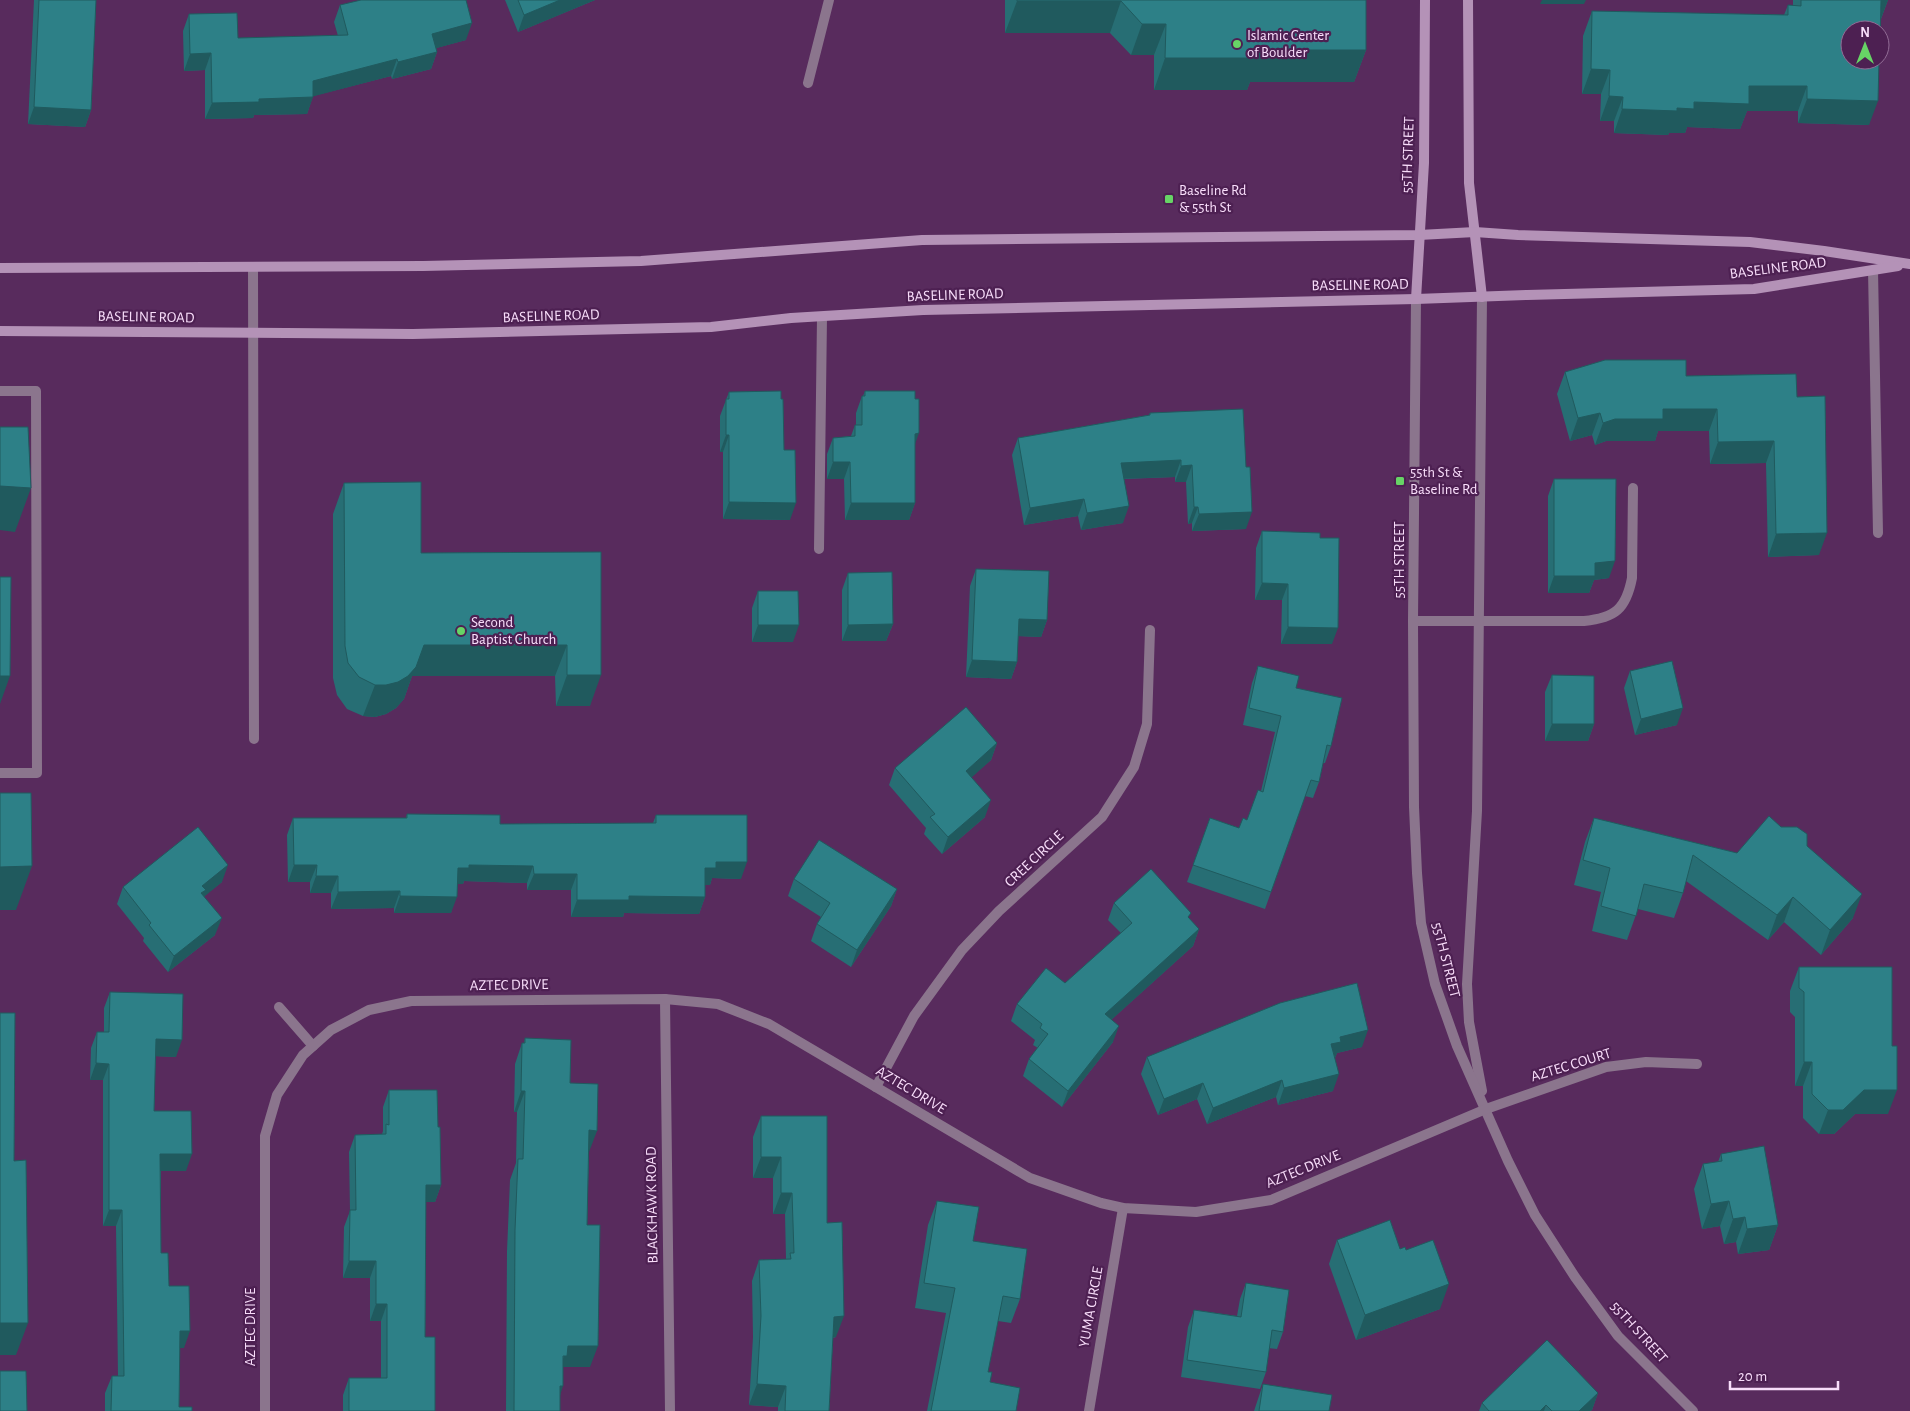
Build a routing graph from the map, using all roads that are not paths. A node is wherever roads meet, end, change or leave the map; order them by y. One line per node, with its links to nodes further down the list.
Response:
1 (829, 0): 4 (street)
2 (1425, 0): 6 (main road, 55TH STREET)
3 (1468, 0): 5 (main road, 55TH STREET)
4 (808, 83)
5 (1475, 232): 6 (main road, BASELINE ROAD); 7 (main road, BASELINE ROAD); 11 (main road, 55TH STREET)
6 (1419, 235): 8 (main road, BASELINE ROAD); 12 (main road, 55TH STREET)
7 (1910, 264): 10 (main road, BASELINE ROAD)
8 (253, 267): 9 (main road, BASELINE ROAD); 15 (street)
9 (0, 268)
10 (1873, 270): 11 (main road, BASELINE ROAD); 18 (street)
11 (1482, 297): 12 (main road, BASELINE ROAD); 21 (street, 55TH STREET)
12 (1416, 299): 13 (main road, BASELINE ROAD); 20 (street, 55TH STREET)
13 (822, 317): 15 (main road, BASELINE ROAD); 19 (street)
14 (0, 332): 15 (main road, BASELINE ROAD)
15 (253, 334): 23 (street)
16 (0, 391): 24 (street)
17 (1633, 488): 21 (street)
18 (1878, 533)
19 (819, 549)
20 (1414, 621): 21 (street); 30 (street, 55TH STREET)
21 (1479, 622): 30 (street, 55TH STREET)
22 (1150, 630): 29 (street, CREE CIRCLE)
23 (254, 739)
24 (0, 773)
25 (665, 999): 27 (street, AZTEC DRIVE); 29 (street, AZTEC DRIVE); 33 (street, BLACKHAWK ROAD)
26 (279, 1007): 27 (street)
27 (313, 1046): 32 (street, AZTEC DRIVE)
28 (1697, 1064): 30 (street, AZTEC COURT)
29 (876, 1087): 31 (street, AZTEC DRIVE)
30 (1486, 1109): 31 (street, AZTEC DRIVE); 35 (street, 55TH STREET)
31 (1124, 1208): 34 (street, YUMA CIRCLE)
32 (265, 1411)
33 (670, 1411)
34 (1089, 1411)
35 (1693, 1411)

